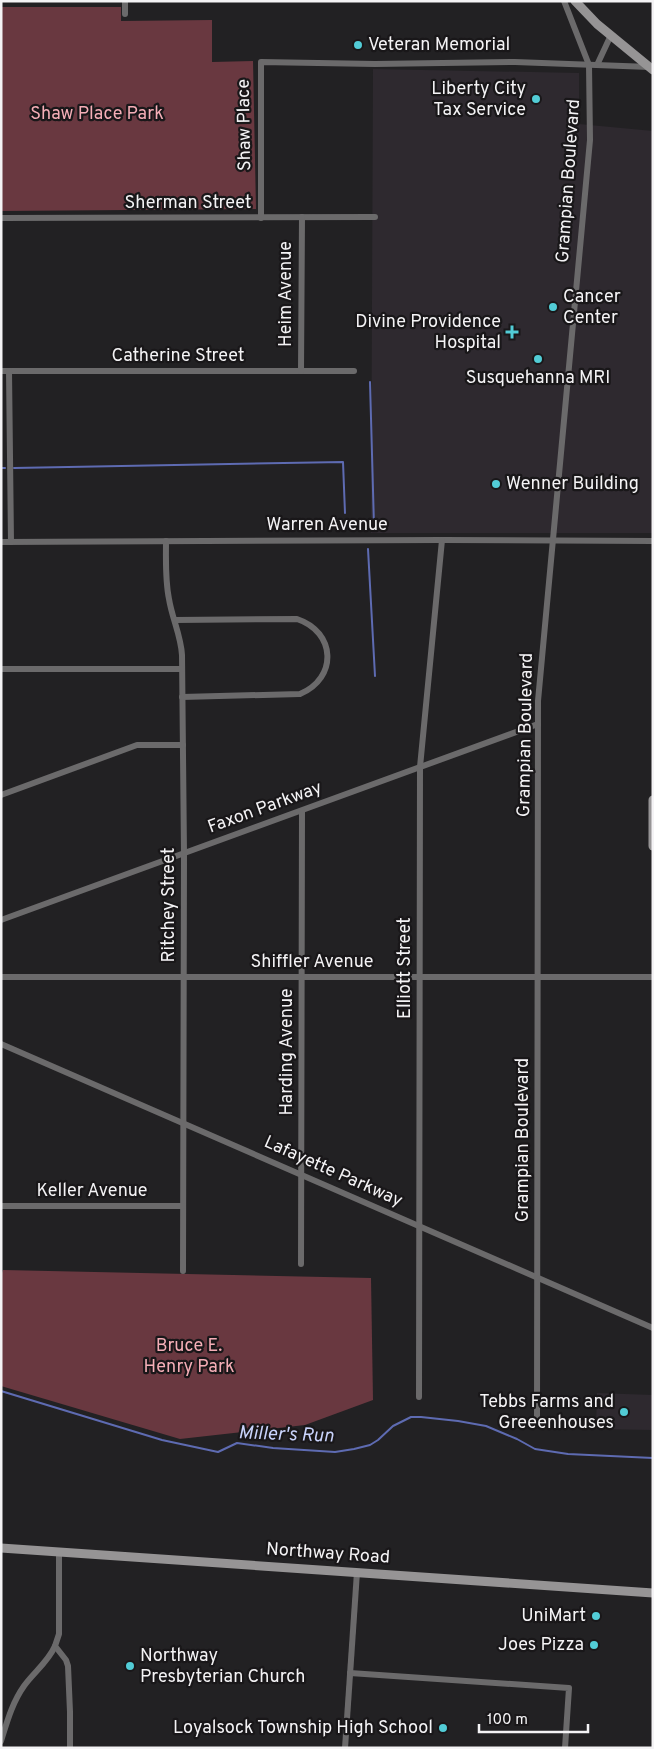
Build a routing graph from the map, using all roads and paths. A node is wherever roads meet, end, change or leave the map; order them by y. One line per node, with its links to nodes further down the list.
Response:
1 (125, 1): 4 (street)
2 (564, 1): 6 (street, Grampian Boulevard)
3 (575, 1): 5 (street)
4 (125, 14)
5 (611, 35): 7 (street); 8 (street)
6 (589, 65): 7 (street); 12 (street, Shaw Place); 18 (street, Grampian Boulevard)
7 (598, 65): 8 (street)
8 (652, 68)
9 (302, 217): 10 (street, Sherman Street); 12 (street, Sherman Street); 15 (street, Heim Avenue)
10 (375, 217)
11 (1, 218): 12 (street, Sherman Street)
12 (261, 218)
13 (1, 371): 14 (street, Catherine Street)
14 (9, 371): 15 (street, Catherine Street); 22 (street)
15 (301, 371): 16 (street, Catherine Street)
16 (354, 371)
17 (442, 540): 18 (street, Warren Avenue); 19 (street, Warren Avenue); 29 (street, Elliott Street)
18 (553, 540): 20 (street, Warren Avenue); 27 (street, Grampian Boulevard)
19 (166, 541): 22 (street, Warren Avenue); 23 (street, Ritchey Street)
20 (653, 541)
21 (1, 542): 22 (street, Warren Avenue)
22 (10, 542)
23 (175, 620): 25 (street, Ritchey Street); 26 (street)
24 (1, 669): 25 (street)
25 (182, 669): 26 (street, Ritchey Street)
26 (182, 697): 28 (street, Ritchey Street)
27 (538, 724): 29 (street, Faxon Parkway); 41 (street, Grampian Boulevard)
28 (183, 745): 30 (street); 34 (street, Ritchey Street)
29 (420, 767): 32 (street, Faxon Parkway); 40 (street, Elliott Street)
30 (1, 794)
31 (653, 800): 33 (street)
32 (302, 811): 34 (street, Faxon Parkway); 39 (street, Harding Avenue)
33 (653, 846)
34 (184, 854): 35 (street, Faxon Parkway); 38 (street, Ritchey Street)
35 (1, 920)
36 (1, 977): 38 (street, Shiffler Avenue)
37 (653, 977): 41 (street, Shiffler Avenue)
38 (184, 978): 39 (street, Shiffler Avenue); 43 (street, Ritchey Street)
39 (302, 978): 40 (street, Shiffler Avenue); 44 (street, Harding Avenue)
40 (420, 978): 41 (street, Shiffler Avenue); 47 (street, Elliott Street)
41 (538, 978): 50 (street, Grampian Boulevard)
42 (1, 1044): 43 (street, Lafayette Parkway)
43 (184, 1123): 44 (street, Lafayette Parkway); 46 (street, Ritchey Street)
44 (302, 1175): 47 (street, Lafayette Parkway); 48 (street, Harding Avenue)
45 (1, 1206): 46 (street, Keller Avenue)
46 (184, 1206): 49 (street, Ritchey Street)
47 (420, 1226): 50 (street, Lafayette Parkway); 52 (street, Elliott Street)
48 (301, 1264)
49 (183, 1271)
50 (538, 1278): 51 (street, Lafayette Parkway); 53 (street, Grampian Boulevard)
51 (653, 1328)
52 (419, 1397)
53 (537, 1416)
54 (1, 1548): 55 (street, Northway Road)
55 (59, 1552): 56 (street, Northway Road); 58 (street)
56 (357, 1572): 57 (street, Northway Road); 59 (street)
57 (653, 1593)
58 (55, 1646): 60 (street); 61 (street)
59 (350, 1673): 62 (street); 63 (street)
60 (1, 1741)
61 (70, 1748)
62 (345, 1748)
63 (565, 1748)

